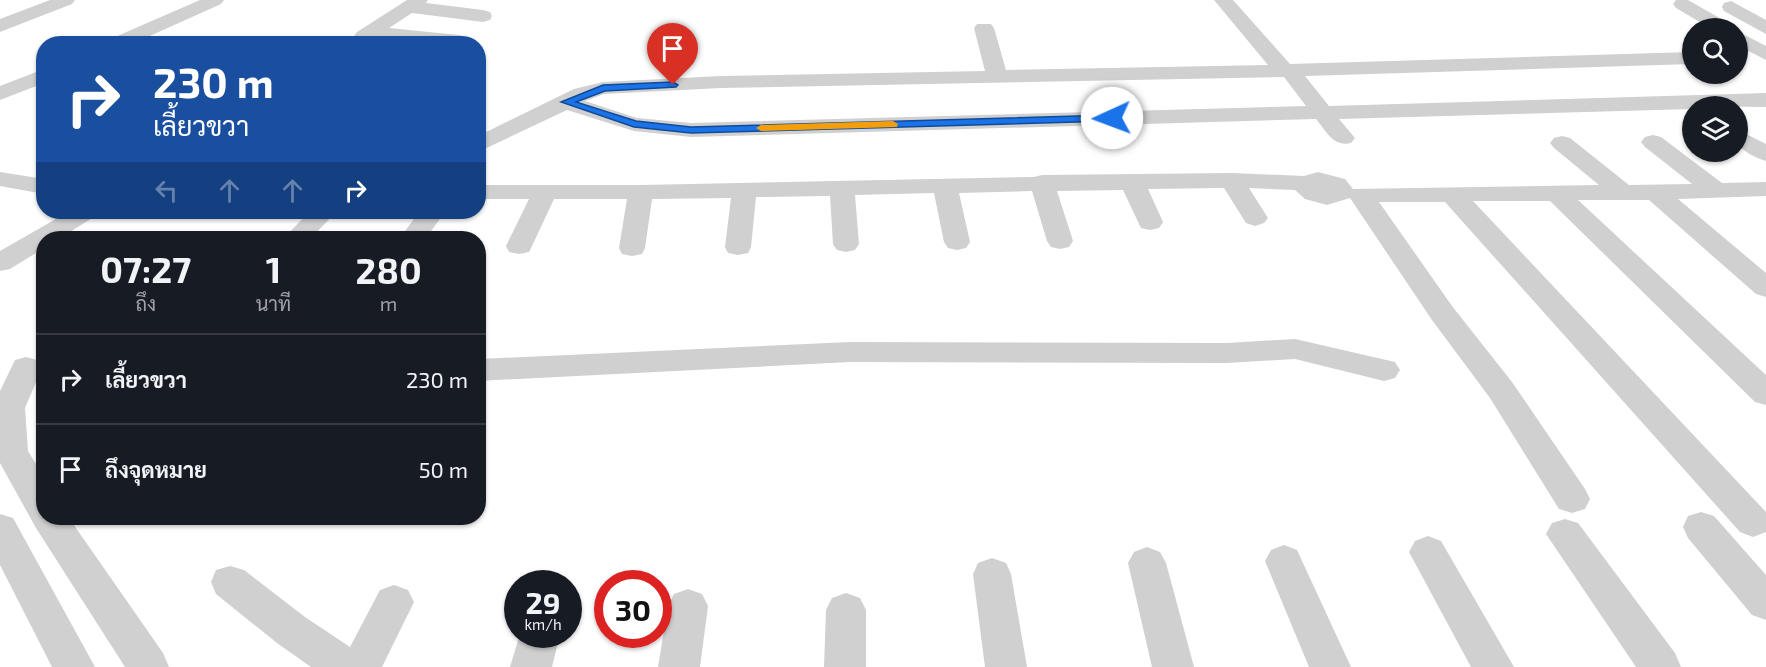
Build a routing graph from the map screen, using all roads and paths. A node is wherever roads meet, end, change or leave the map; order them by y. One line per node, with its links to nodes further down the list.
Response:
1 (66, 0): 9 (street)
2 (215, 0): 13 (street)
3 (414, 3): 7 (street); 12 (street)
4 (1682, 4): 8 (street)
5 (1229, 7): 22 (street)
6 (1731, 7): 11 (street)
7 (483, 16)
8 (1706, 18)
9 (0, 26)
10 (984, 28): 23 (street)
11 (1766, 28)
12 (370, 32): 14 (street); 15 (street)
13 (133, 36)
14 (364, 36)
15 (410, 36)
16 (1748, 44): 18 (street)
17 (1305, 53): 21 (street)
18 (1766, 55): 19 (street)
19 (1748, 56)
20 (1682, 58): 21 (street)
21 (1320, 69): 22 (street)
22 (1286, 70): 23 (street); 34 (street)
23 (997, 77): 29 (street)
24 (36, 78): 27 (street)
25 (1766, 87): 26 (street)
26 (1679, 89): 28 (street); 33 (street)
27 (0, 94)
28 (1689, 96)
29 (574, 98): 34 (street); 36 (street)
30 (1766, 100): 31 (street)
31 (1748, 101)
32 (1682, 102): 33 (street)
33 (1350, 104): 34 (street)
34 (1317, 105): 35 (street)
35 (1343, 138)
36 (486, 141)
37 (1653, 142): 48 (street)
38 (1562, 143): 53 (street)
39 (0, 179): 43 (street)
40 (1232, 180): 41 (street); 55 (street); 57 (street)
41 (1132, 182): 42 (street); 60 (street)
42 (1042, 183): 44 (street); 64 (street)
43 (36, 186)
44 (945, 186): 45 (street); 65 (street)
45 (842, 188): 47 (street); 66 (street)
46 (1766, 189): 48 (street)
47 (744, 190): 51 (street); 68 (street)
48 (1716, 190): 54 (street)
49 (486, 192): 50 (street)
50 (545, 192): 51 (street); 67 (street)
51 (641, 192): 69 (street)
52 (1555, 192): 53 (street); 56 (street); 75 (street)
53 (1623, 192): 54 (street)
54 (1655, 192): 71 (street)
55 (1351, 194): 56 (street); 102 (street)
56 (1453, 195): 77 (street)
57 (1255, 218)
58 (73, 219): 61 (street)
59 (315, 219): 62 (street)
60 (1150, 222)
61 (53, 231)
62 (304, 231)
63 (36, 241): 70 (street)
64 (1060, 241)
65 (957, 242)
66 (846, 244)
67 (519, 246)
68 (738, 247)
69 (632, 248)
70 (0, 263)
71 (1766, 288)
72 (23, 368): 76 (street)
73 (486, 370): 74 (street)
74 (1384, 370)
75 (1766, 394)
76 (36, 492)
77 (1753, 522)
78 (57, 525): 92 (street)
79 (1701, 527): 87 (street)
80 (0, 530): 91 (street)
81 (1428, 552): 101 (street)
82 (1284, 561): 100 (street)
83 (1147, 563): 99 (street)
84 (992, 574): 98 (street)
85 (230, 582): 93 (street)
86 (394, 602): 94 (street)
87 (1766, 603)
88 (688, 606): 96 (street)
89 (846, 610): 97 (street)
90 (536, 648): 95 (street)
91 (74, 667)
92 (148, 667)
93 (345, 667)
94 (361, 667)
95 (531, 667)
96 (679, 667)
97 (845, 667)
98 (1006, 667)
99 (1173, 667)
100 (1330, 667)
101 (1493, 667)
102 (1660, 667)

